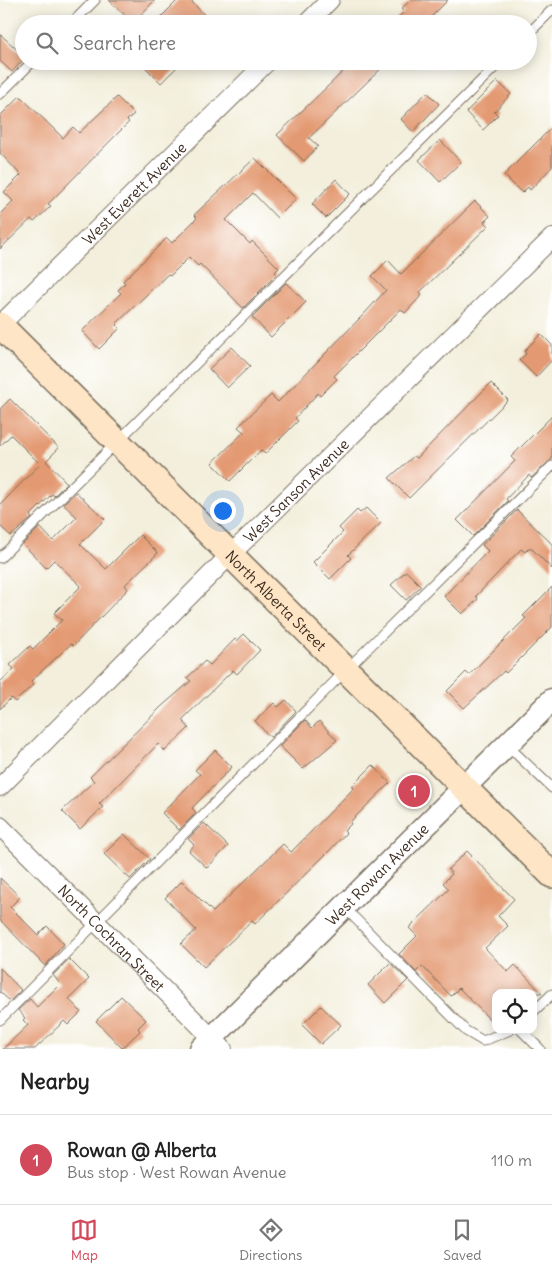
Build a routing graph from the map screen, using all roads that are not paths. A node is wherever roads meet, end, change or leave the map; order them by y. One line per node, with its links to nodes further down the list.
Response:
1 (94, 0): 4 (lane)
2 (330, 0): 5 (street)
3 (552, 10): 6 (lane)
4 (80, 15)
5 (315, 15)
6 (537, 25)
7 (24, 70): 10 (lane)
8 (259, 70): 12 (street, West Everett Avenue)
9 (491, 70): 13 (lane)
10 (0, 94)
11 (552, 238): 15 (street, West Sanson Avenue)
12 (0, 325): 13 (main road, North Alberta Street)
13 (118, 441): 15 (main road, North Alberta Street); 16 (lane)
14 (552, 466): 17 (lane)
15 (230, 555): 17 (main road, North Alberta Street); 20 (street, West Sanson Avenue)
16 (0, 558)
17 (346, 670): 21 (main road, North Alberta Street); 26 (lane)
18 (552, 700): 19 (street, West Rowan Avenue)
19 (507, 745): 21 (street, West Rowan Avenue); 22 (lane)
20 (0, 787)
21 (464, 787): 24 (main road, North Alberta Street); 25 (street, West Rowan Avenue)
22 (552, 788)
23 (0, 826): 26 (street, North Cochran Street)
24 (552, 875)
25 (344, 907): 30 (lane); 32 (street, West Rowan Avenue)
26 (97, 923): 29 (lane); 32 (street, North Cochran Street)
27 (552, 994): 28 (lane)
28 (537, 1008)
29 (0, 1020)
30 (499, 1034)
31 (525, 1034): 33 (lane)
32 (212, 1045)
33 (540, 1049)

